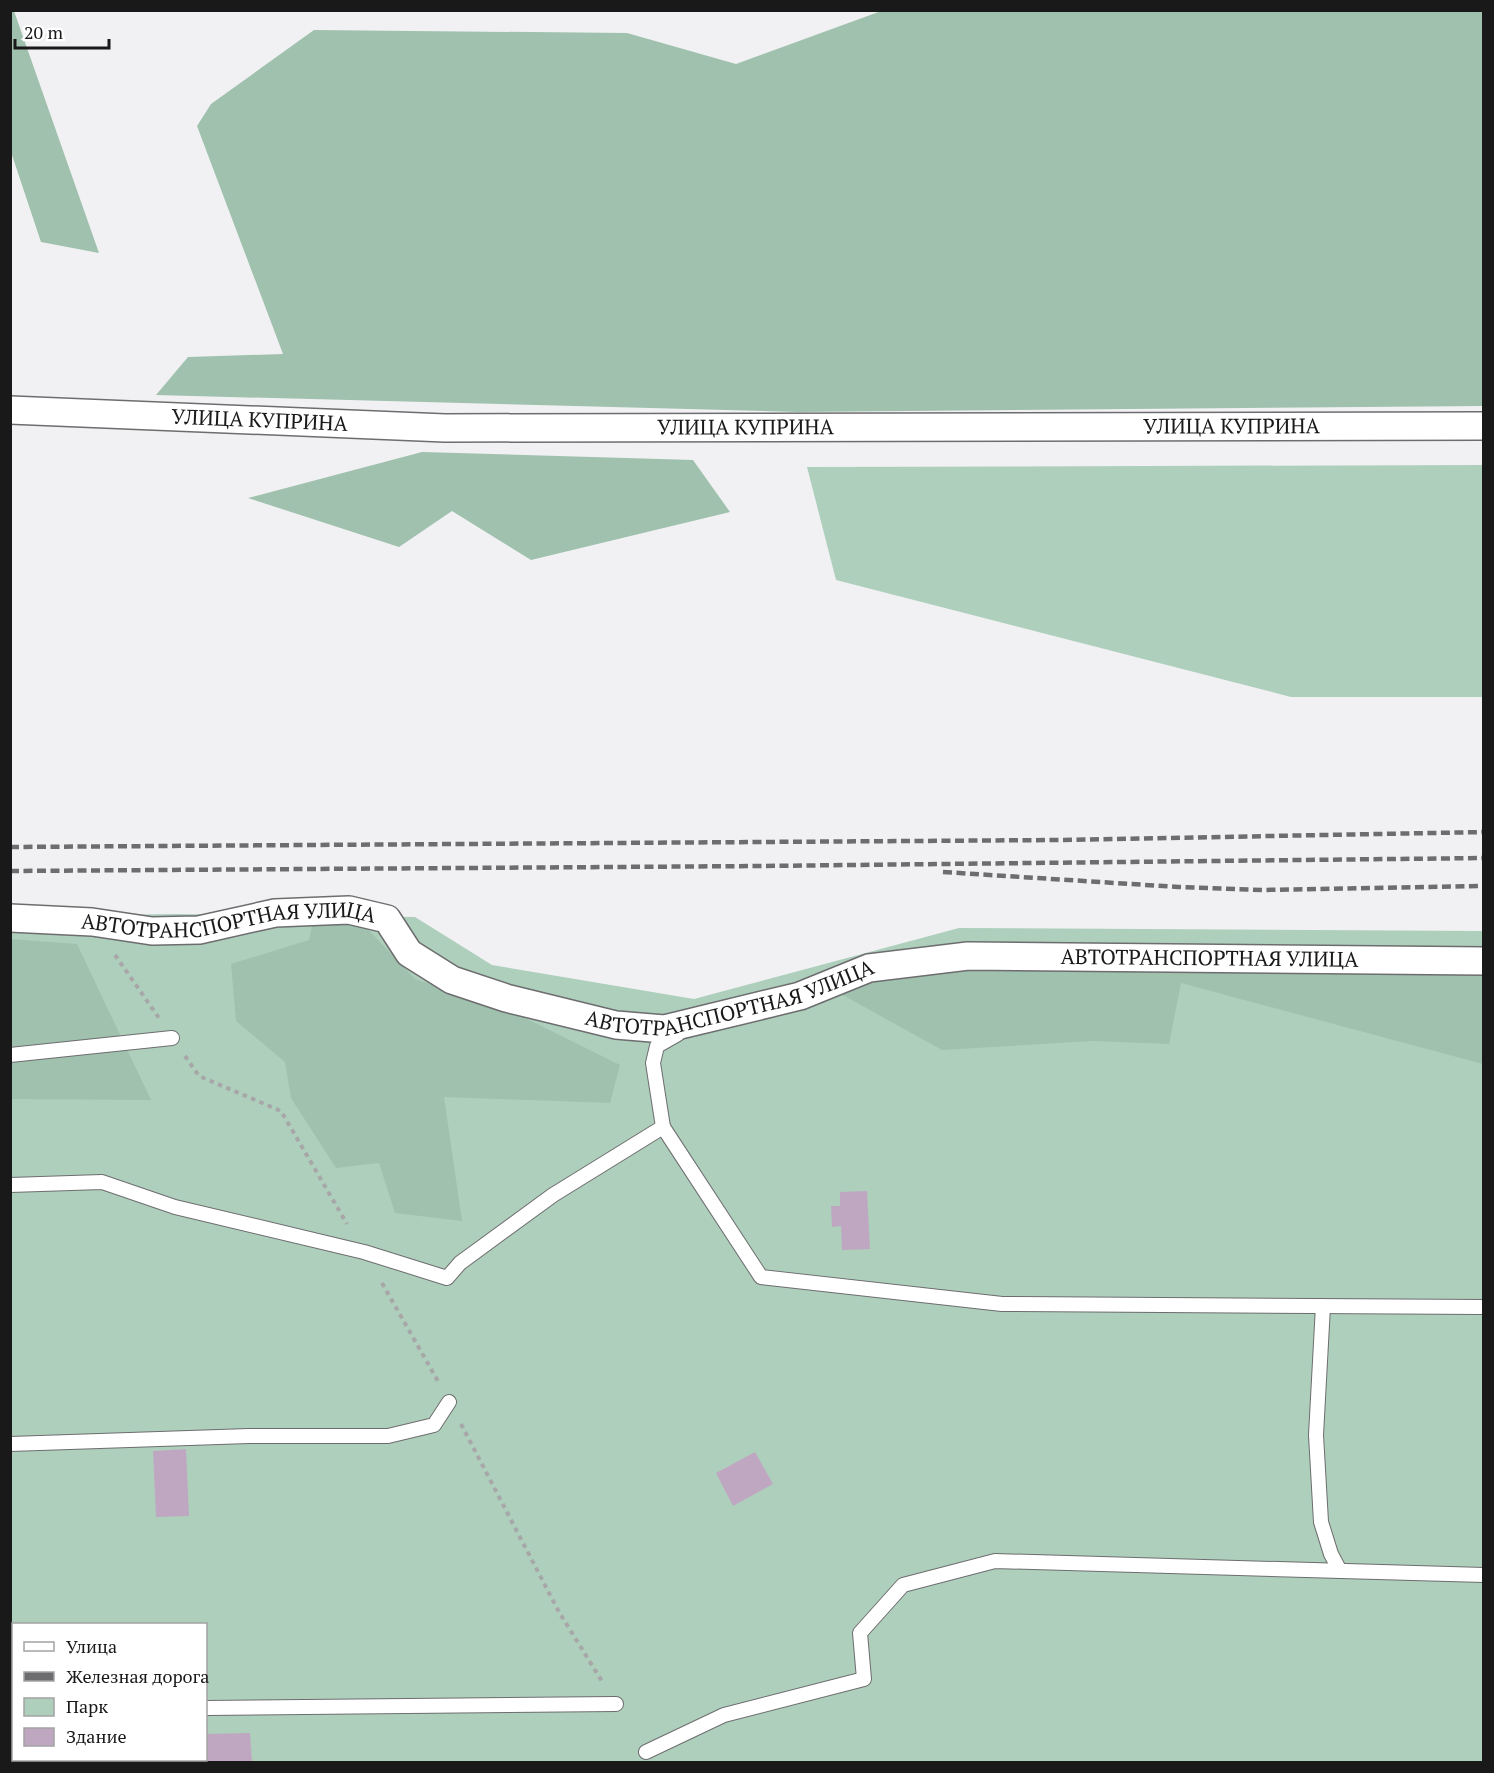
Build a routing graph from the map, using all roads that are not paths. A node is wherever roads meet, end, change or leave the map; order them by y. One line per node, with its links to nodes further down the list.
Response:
1 (10, 410): 2 (street, УЛИЦА КУПРИНА)
2 (1484, 426)
3 (10, 918): 5 (street, АВТОТРАНСПОРТНАЯ УЛИЦА)
4 (1484, 962): 5 (street, АВТОТРАНСПОРТНАЯ УЛИЦА)
5 (702, 1021): 8 (lane)
6 (172, 1038): 7 (lane)
7 (10, 1055)
8 (663, 1127): 9 (lane); 10 (lane)
9 (10, 1185)
10 (1323, 1306): 11 (lane); 14 (lane)
11 (1484, 1307)
12 (449, 1402): 13 (lane)
13 (10, 1444)
14 (1340, 1571): 15 (lane); 18 (lane)
15 (1484, 1575)
16 (616, 1704): 17 (lane)
17 (207, 1708)
18 (646, 1752)

